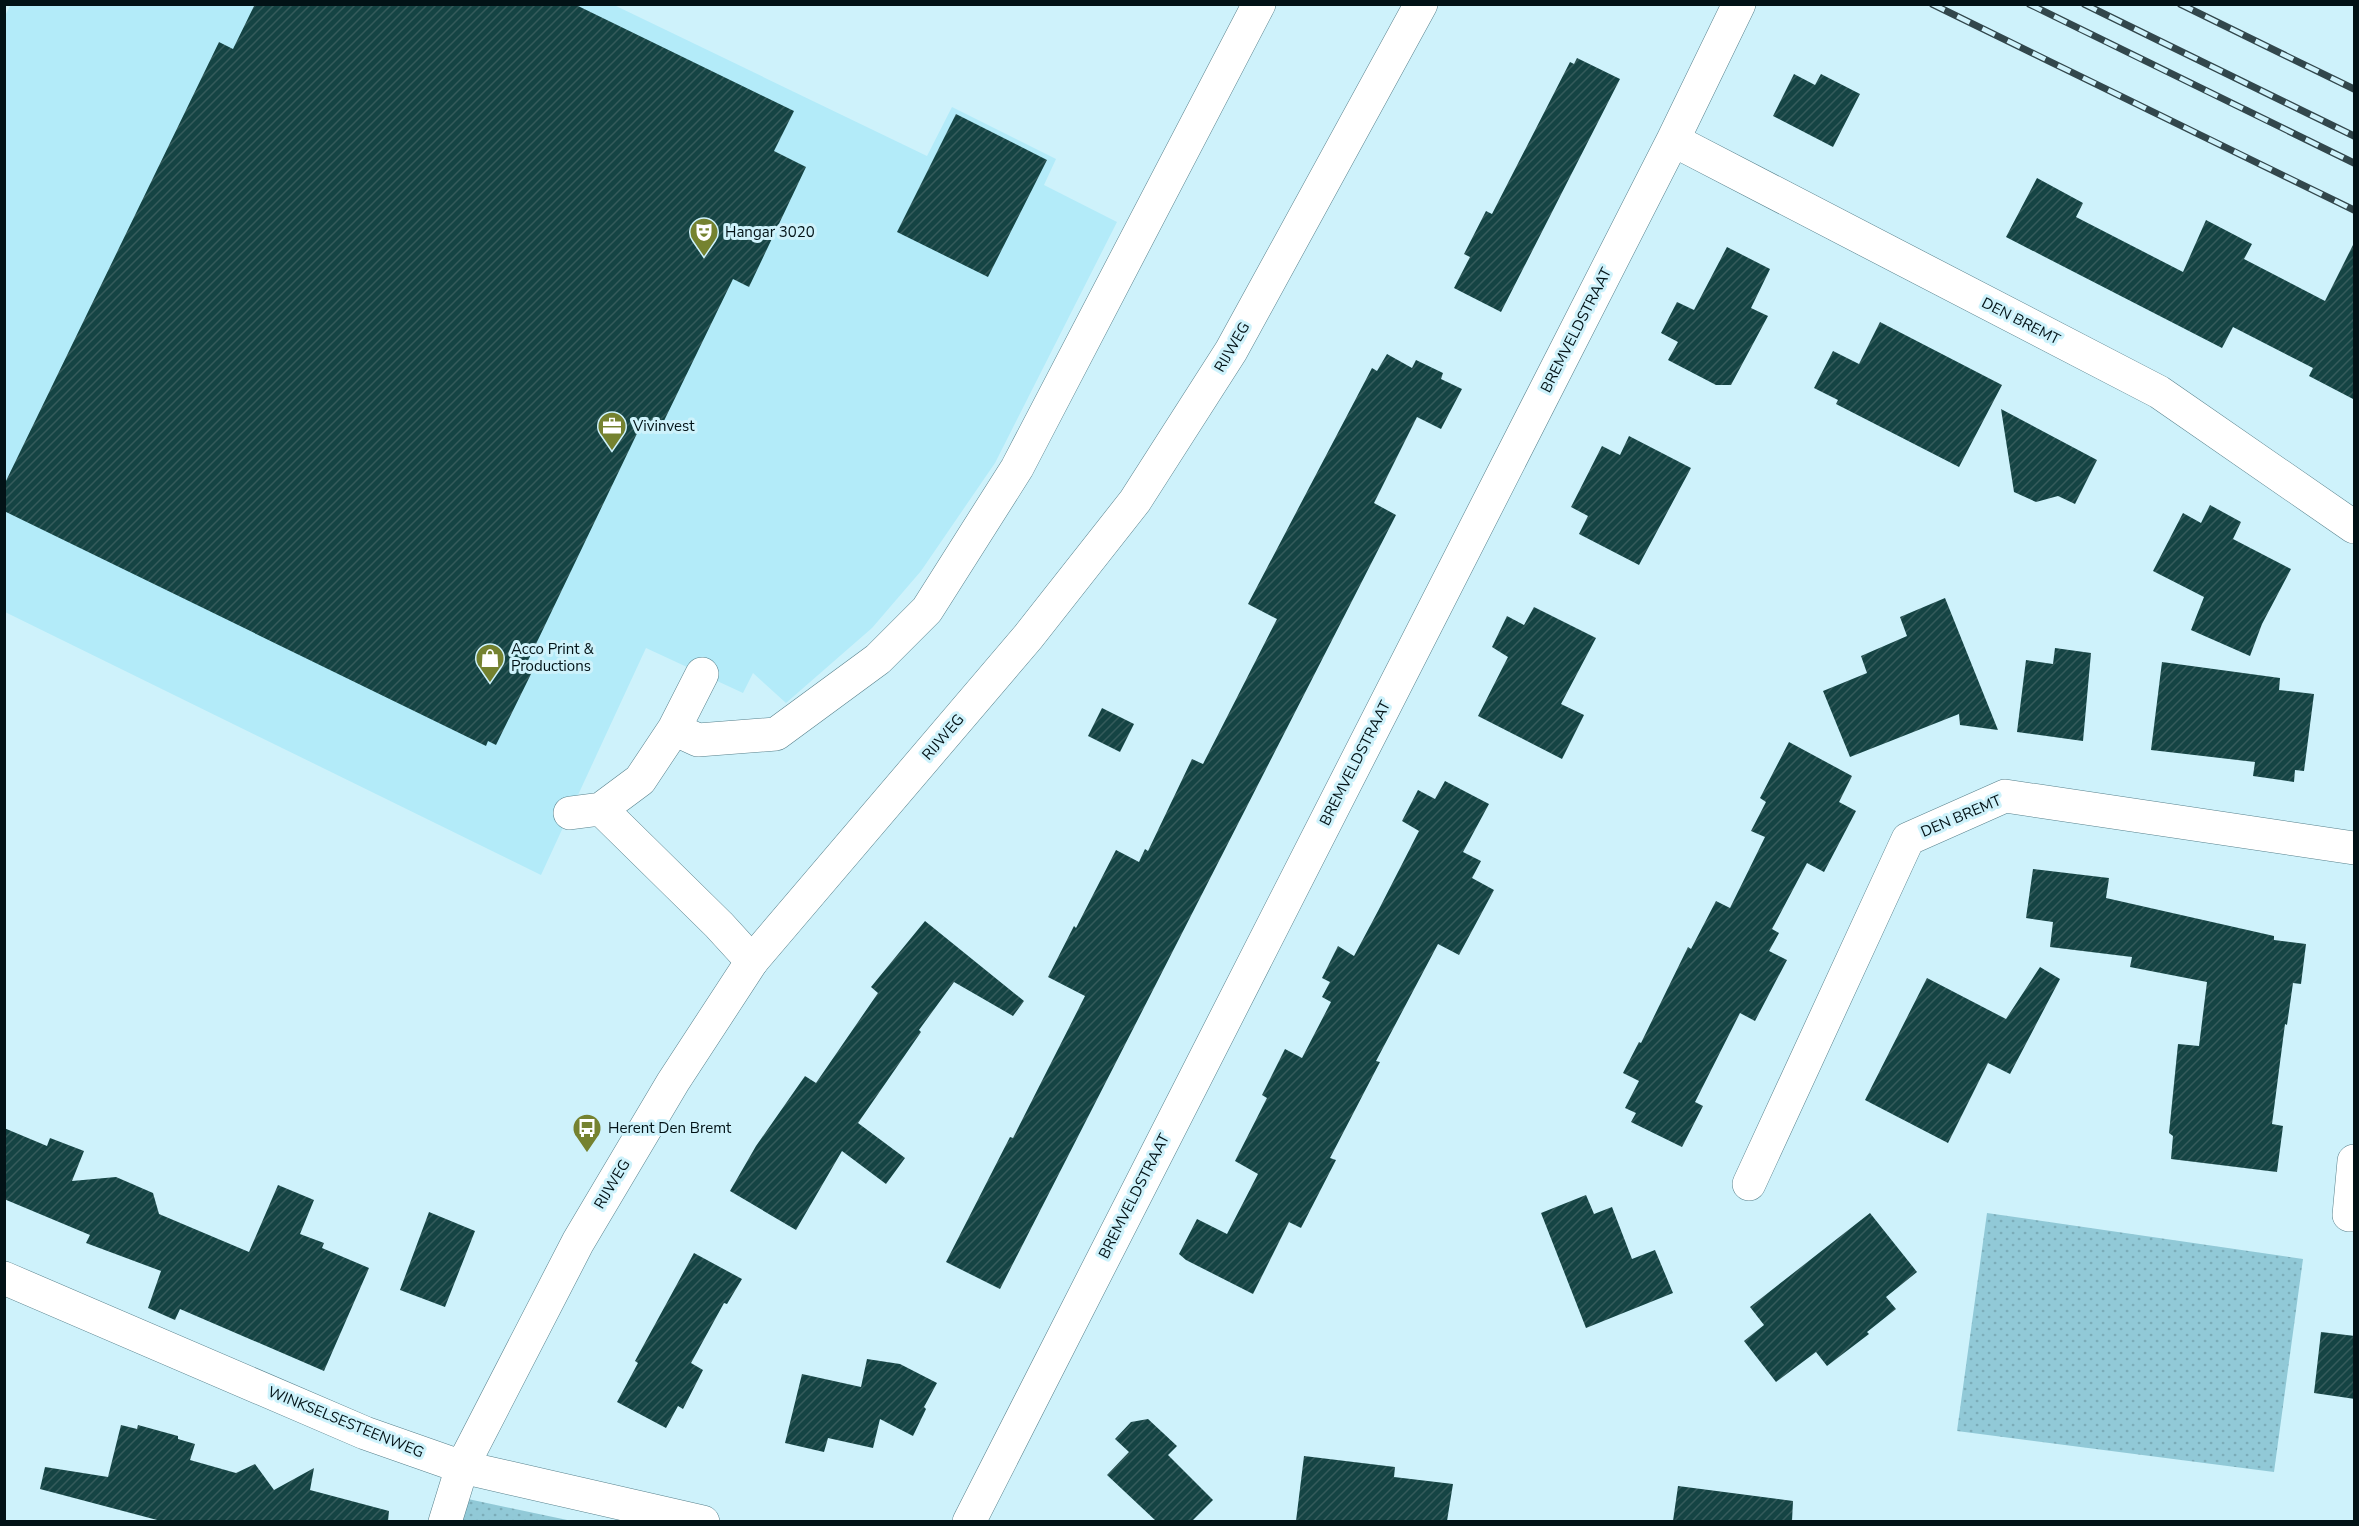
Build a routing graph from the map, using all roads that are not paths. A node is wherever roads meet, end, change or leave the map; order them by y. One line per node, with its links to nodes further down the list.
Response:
1 (1259, 4): 7 (street)
2 (1421, 4): 11 (street, RIJWEG)
3 (1739, 4): 4 (street, BREMVELDSTRAAT)
4 (1673, 140): 5 (street, DEN BREMT); 19 (street, BREMVELDSTRAAT)
5 (2355, 527)
6 (702, 674): 7 (street)
7 (674, 729): 8 (street)
8 (601, 809): 9 (street); 11 (street)
9 (570, 813)
10 (2355, 848): 13 (street, DEN BREMT)
11 (752, 961): 16 (street, RIJWEG)
12 (2355, 1161): 14 (street)
13 (1749, 1184)
14 (2355, 1215)
15 (4, 1278): 16 (street, WINKSELSESTEENWEG)
16 (462, 1467): 17 (street, RIJWEG); 18 (street, WINKSELSESTEENWEG)
17 (445, 1521)
18 (703, 1521)
19 (969, 1521)

